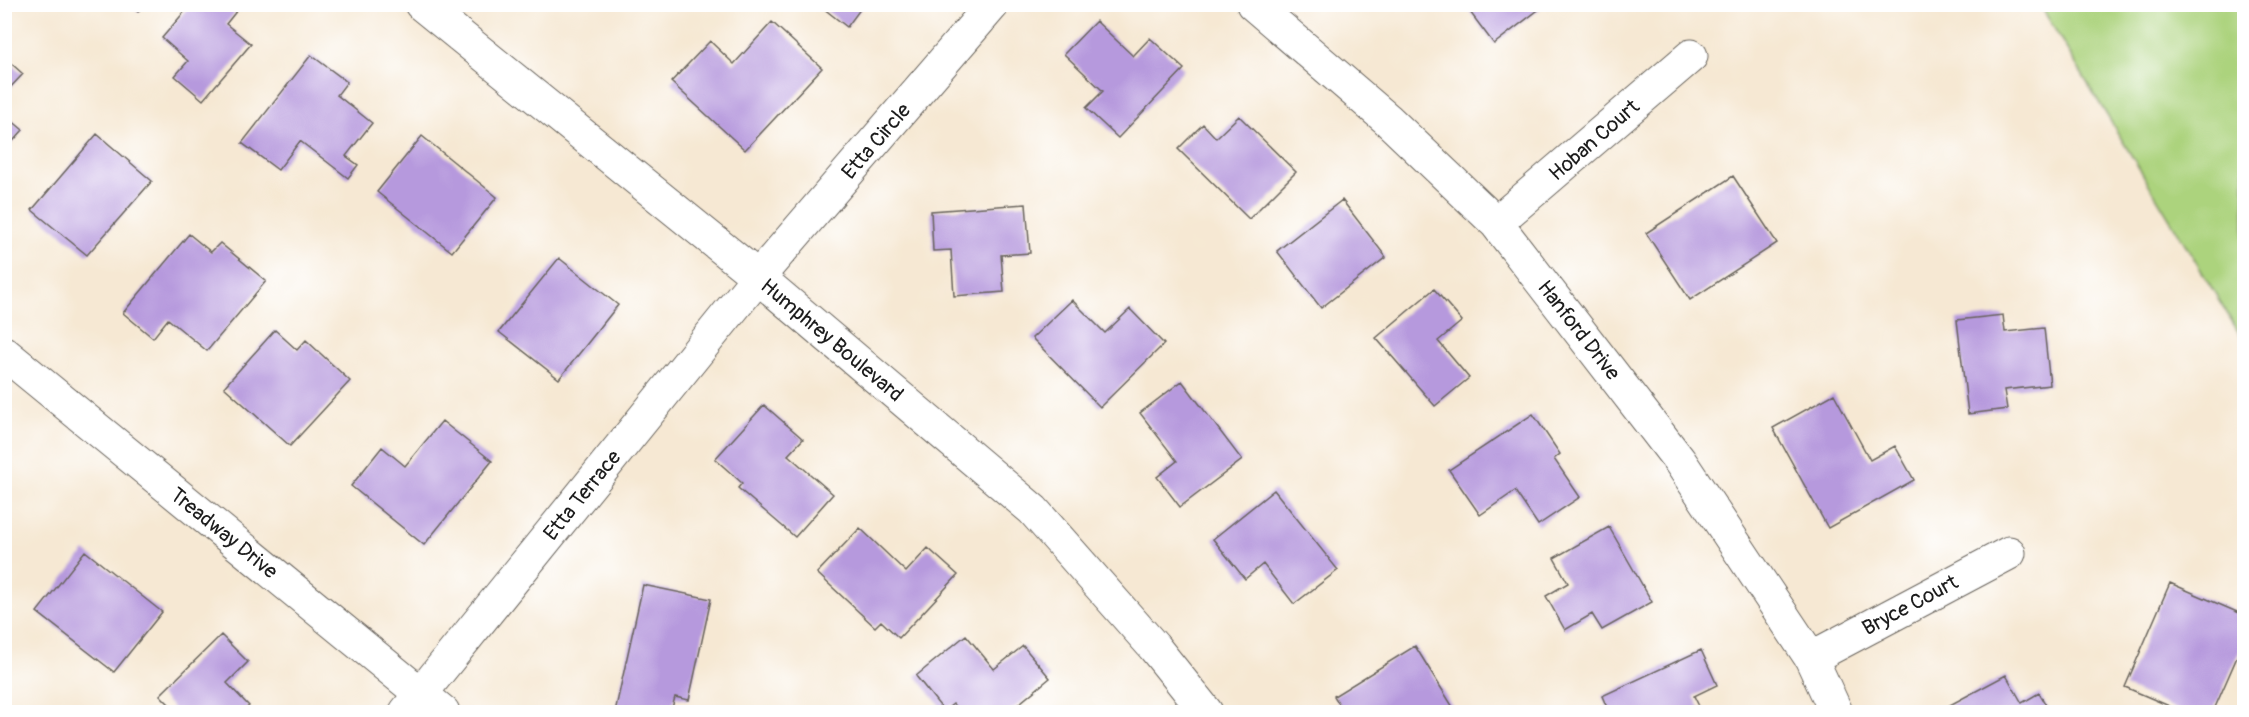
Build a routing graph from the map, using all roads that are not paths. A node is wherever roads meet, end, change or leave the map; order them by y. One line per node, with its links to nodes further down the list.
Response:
1 (421, 4): 6 (street, Humphrey Boulevard)
2 (993, 4): 6 (street, Etta Circle)
3 (1253, 4): 5 (street, Hanford Drive)
4 (1691, 56): 5 (street, Hoban Court)
5 (1497, 223): 9 (street, Hanford Drive)
6 (758, 277): 10 (street, Etta Terrace); 11 (street, Humphrey Boulevard)
7 (4, 353): 10 (street, Treadway Drive)
8 (2009, 553): 9 (street, Bryce Court)
9 (1811, 658): 12 (street, Hanford Drive)
10 (423, 706)
11 (1206, 712)
12 (1836, 712)

